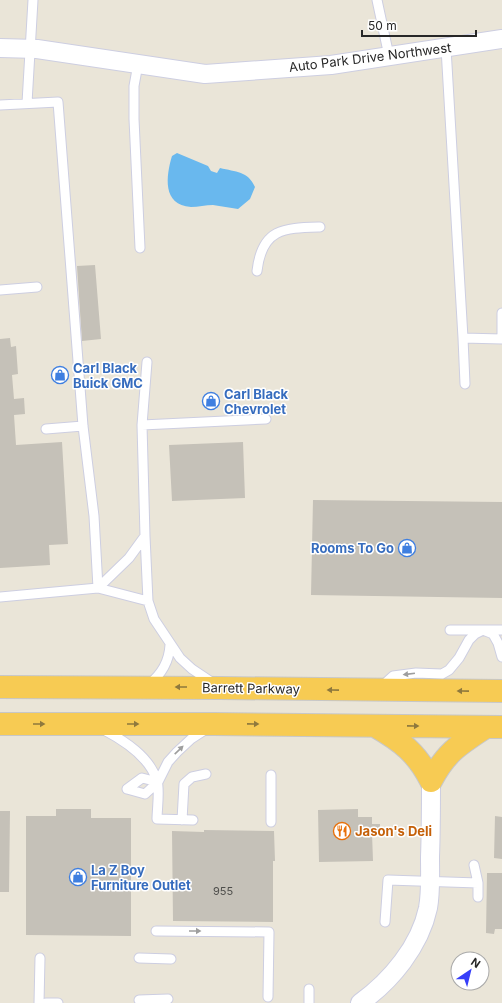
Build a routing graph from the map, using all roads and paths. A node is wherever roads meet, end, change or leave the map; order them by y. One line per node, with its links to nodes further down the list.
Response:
1 (33, 0): 6 (lane)
2 (377, 0): 7 (lane)
3 (502, 39): 5 (street, Auto Park Drive Northwest)
4 (0, 48): 6 (street, Auto Park Drive Northwest)
5 (446, 48): 7 (street, Auto Park Drive Northwest); 17 (lane)
6 (30, 49): 8 (street, Auto Park Drive Northwest); 9 (lane)
7 (389, 56): 8 (street, Auto Park Drive Northwest)
8 (138, 64): 12 (lane)
9 (27, 103): 10 (lane); 23 (lane)
10 (0, 105)
11 (320, 227): 13 (lane)
12 (140, 248)
13 (257, 270)
14 (37, 287): 15 (lane)
15 (0, 290)
16 (502, 313): 18 (lane)
17 (463, 338): 18 (lane); 20 (lane)
18 (502, 339)
19 (147, 362): 22 (lane)
20 (465, 384)
21 (266, 419): 22 (lane)
22 (142, 425): 25 (lane)
23 (84, 426): 24 (lane); 26 (lane)
24 (46, 429)
25 (145, 536): 26 (lane); 28 (lane)
26 (98, 588): 27 (lane); 28 (lane)
27 (0, 597)
28 (148, 601): 32 (lane)
29 (450, 630): 30 (lane)
30 (483, 630): 31 (lane); 33 (lane); 37 (lane, one-way to 37)
31 (501, 630)
32 (170, 645): 35 (lane); 36 (lane)
33 (502, 657)
34 (0, 687): 35 (highway, Barrett Parkway)
35 (144, 687): 36 (highway, Barrett Parkway, one-way to 35)
36 (220, 688): 37 (highway, Barrett Parkway, one-way to 36)
37 (376, 690): 38 (highway, Barrett Parkway, one-way to 37)
38 (502, 691)
39 (0, 724): 40 (highway, one-way to 40)
40 (94, 724): 41 (highway, one-way to 41); 47 (lane)
41 (214, 724): 42 (highway, one-way to 42); 47 (lane, one-way to 41)
42 (374, 726): 43 (highway, one-way to 43); 46 (highway)
43 (494, 727): 46 (highway)
44 (206, 774): 48 (lane)
45 (270, 775): 50 (lane)
46 (431, 781): 52 (street)
47 (158, 782): 48 (lane)
48 (182, 820): 49 (lane)
49 (193, 820)
50 (271, 822)
51 (474, 865): 53 (lane)
52 (430, 881): 53 (lane); 55 (lane); 68 (street)
53 (478, 883): 54 (lane)
54 (478, 897)
55 (385, 922)
56 (156, 932): 61 (lane, one-way to 61)
57 (40, 958): 64 (lane)
58 (139, 958): 59 (lane)
59 (171, 959)
60 (309, 989): 67 (lane)
61 (268, 997)
62 (168, 999): 63 (lane)
63 (139, 1000)
64 (38, 1003)
65 (46, 1003): 66 (lane)
66 (58, 1003)
67 (309, 1003)
68 (360, 1003)

